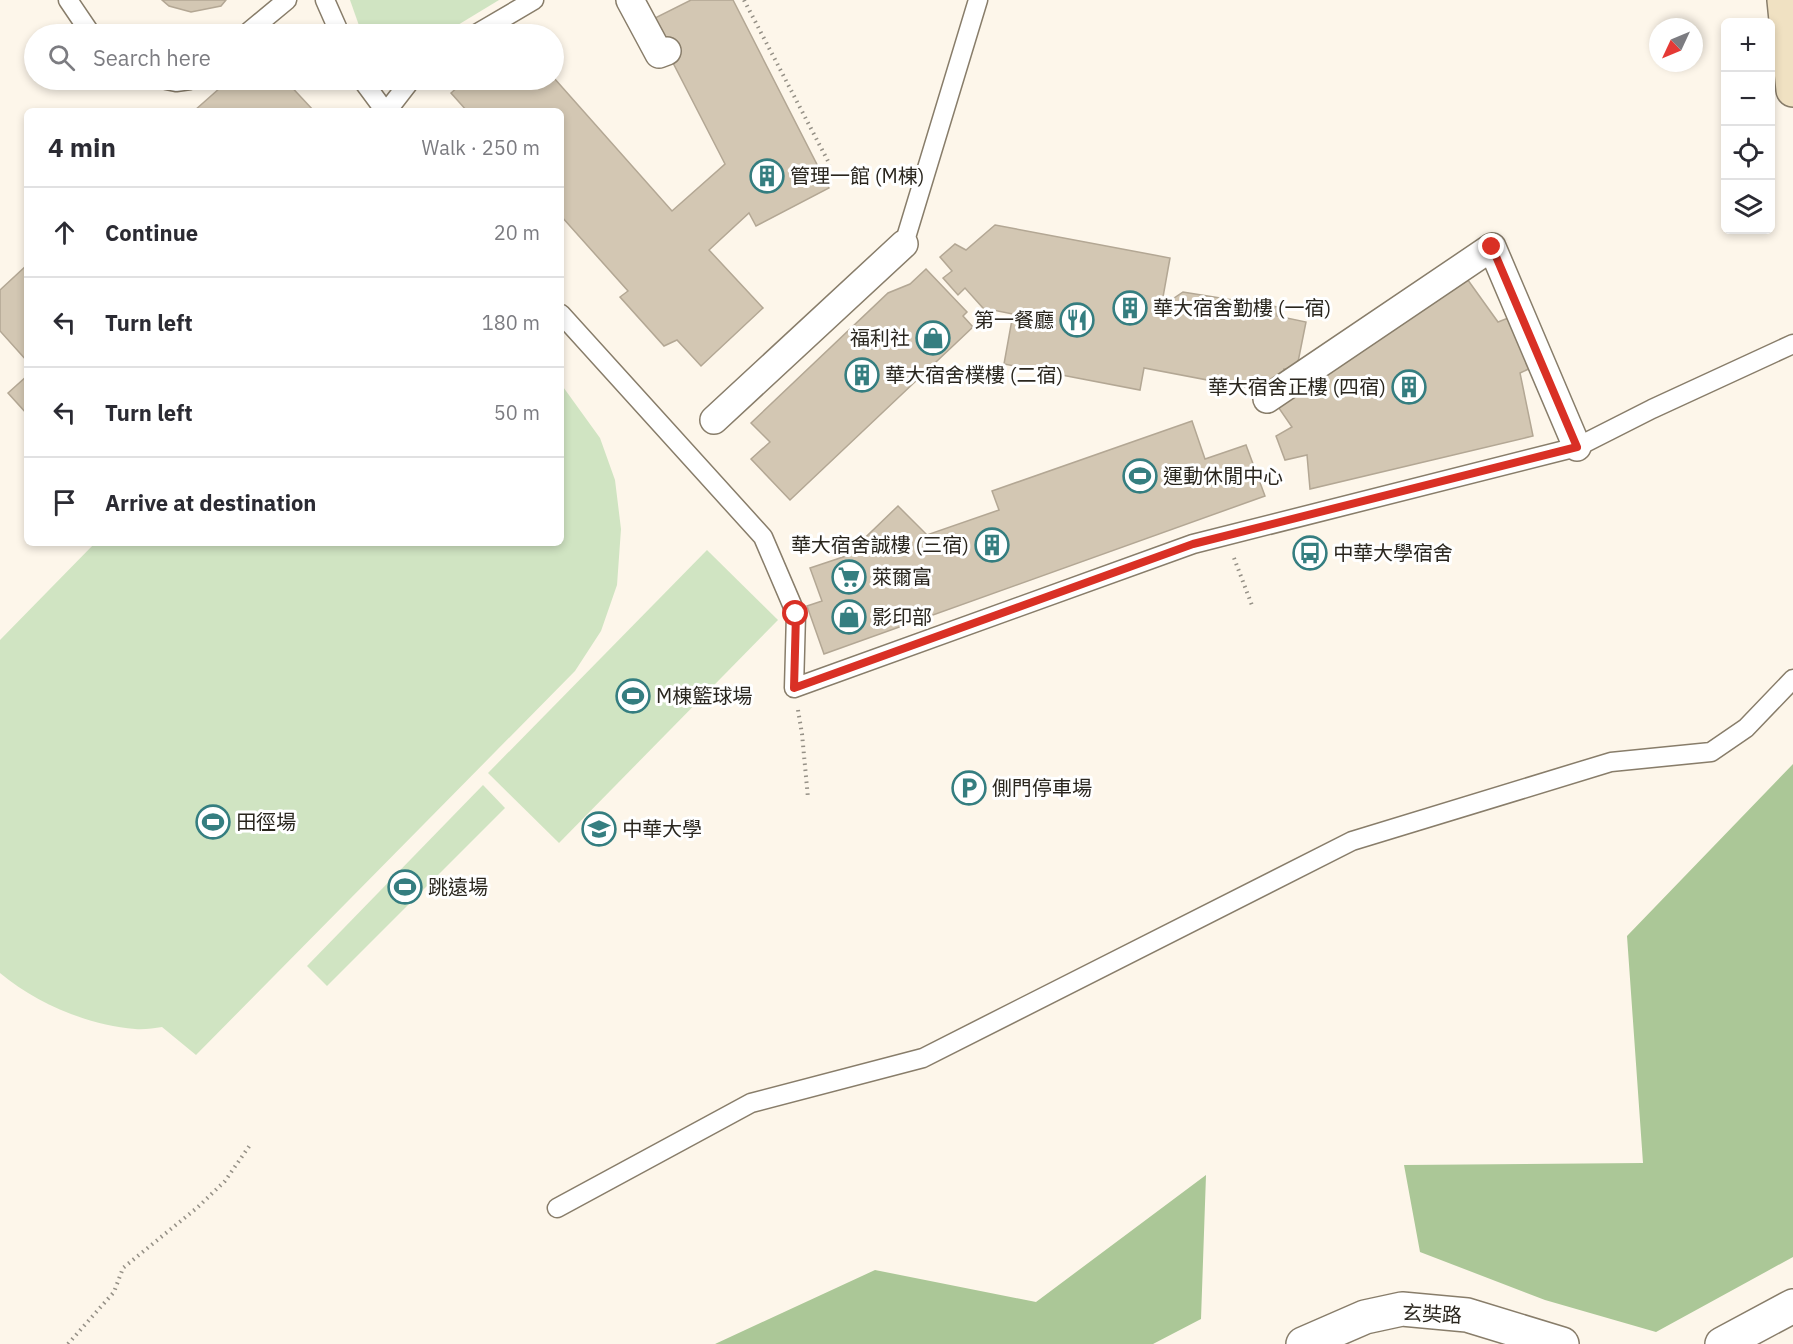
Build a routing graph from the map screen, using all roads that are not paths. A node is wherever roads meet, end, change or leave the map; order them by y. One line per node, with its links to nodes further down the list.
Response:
1 (68, 0): 8 (lane)
2 (287, 0): 9 (lane)
3 (325, 0): 10 (lane)
4 (534, 0): 11 (lane)
5 (630, 0): 12 (street)
6 (978, 0): 18 (lane)
7 (1788, 4): 15 (main road)
8 (84, 24)
9 (258, 24)
10 (336, 24)
11 (493, 24)
12 (667, 51)
13 (370, 90): 16 (lane)
14 (403, 90): 17 (lane)
15 (1793, 90)
16 (384, 108)
17 (388, 108)
18 (904, 244): 22 (street)
19 (564, 317): 23 (lane)
20 (1793, 344): 23 (lane)
21 (1267, 399): 23 (street)
22 (714, 420)
23 (1577, 447)
24 (1793, 679): 25 (lane)
25 (557, 1208)
26 (1793, 1306): 29 (street)
27 (1303, 1344): 28 (street, 玄奘路)
28 (1562, 1344)
29 (1722, 1344)

